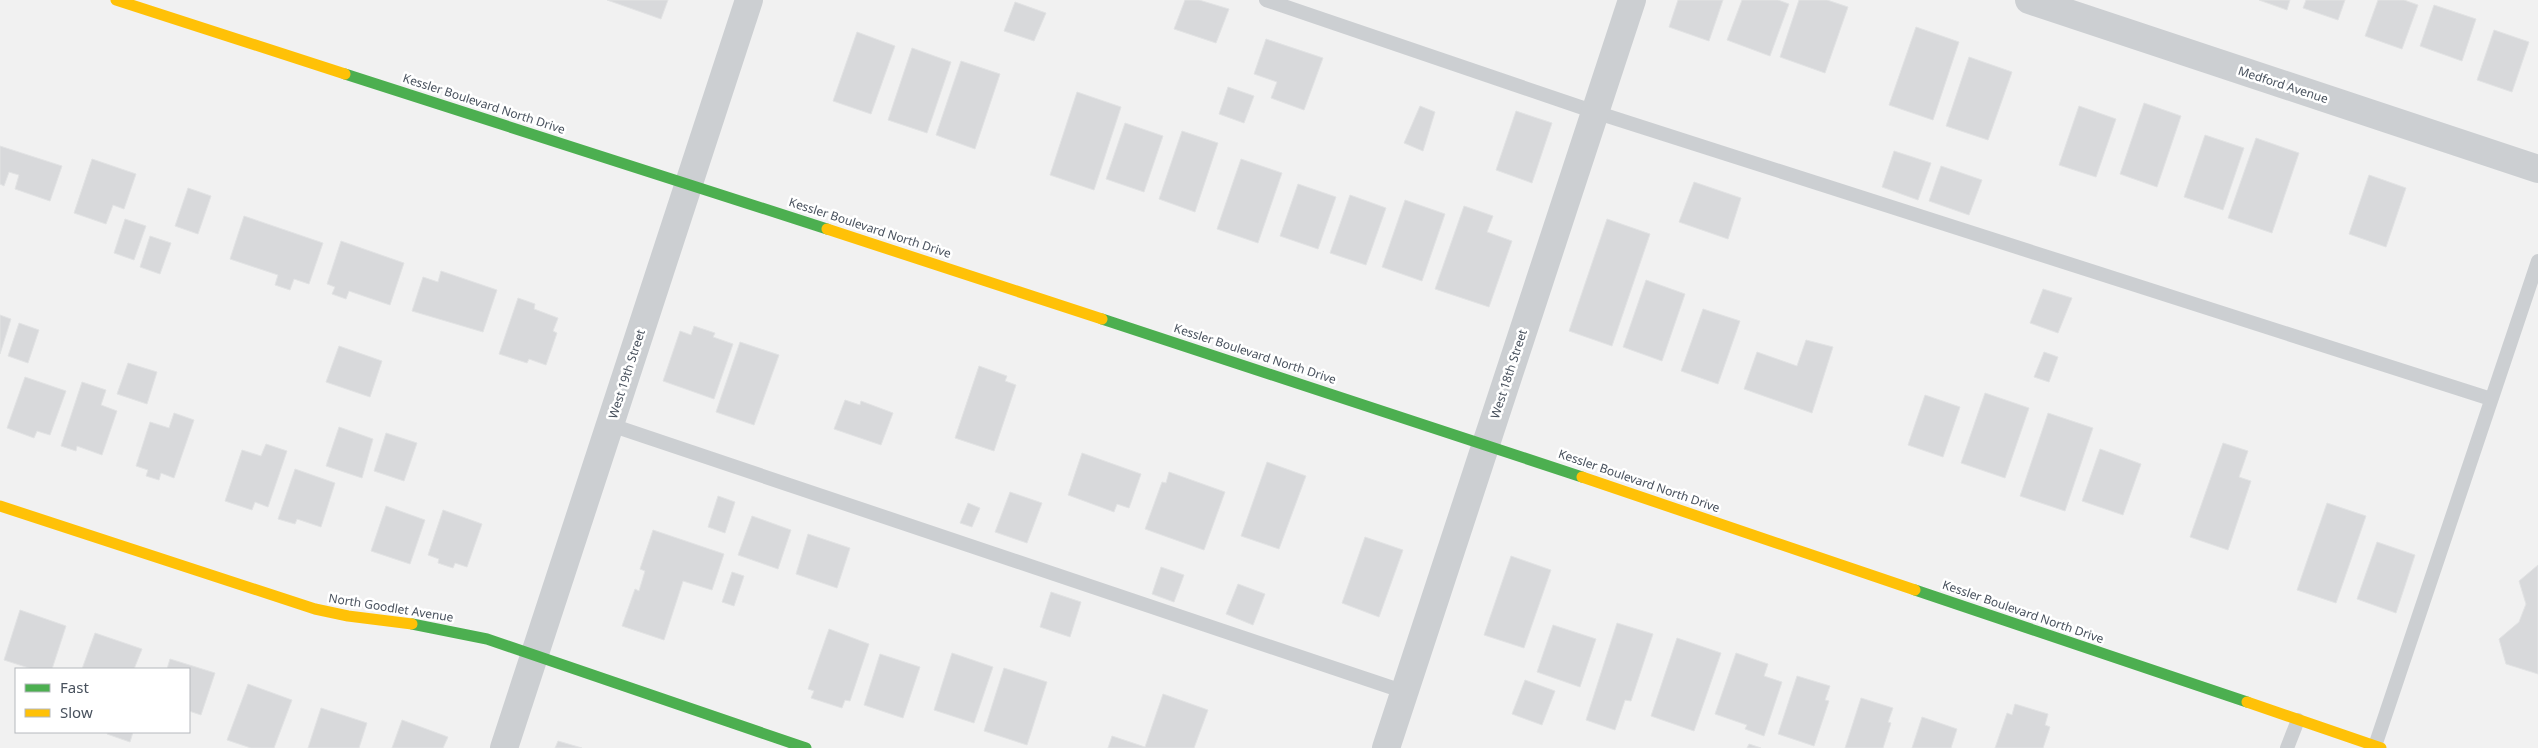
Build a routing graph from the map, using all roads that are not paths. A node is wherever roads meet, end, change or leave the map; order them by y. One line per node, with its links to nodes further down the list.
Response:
1 (116, 0): 8 (main road, Kessler Boulevard North Drive)
2 (749, 0): 8 (street, West 19th Street)
3 (1266, 0): 6 (lane)
4 (1632, 0): 6 (street, West 18th Street)
5 (2029, 0): 7 (street, Medford Avenue)
6 (1595, 112): 10 (lane); 12 (street, West 18th Street)
7 (2538, 169)
8 (689, 184): 11 (street, West 19th Street); 12 (main road, Kessler Boulevard North Drive)
9 (2538, 261): 10 (lane)
10 (2492, 399): 17 (lane)
11 (610, 424): 14 (street, West 19th Street); 15 (lane)
12 (1486, 444): 15 (street, West 18th Street); 16 (main road, Kessler Boulevard North Drive)
13 (0, 506): 14 (main road, North Goodlet Avenue)
14 (534, 655): 18 (street, West 19th Street); 19 (main road, North Goodlet Avenue)
15 (1404, 692): 20 (street, West 18th Street)
16 (2298, 720): 17 (main road, Kessler Boulevard North Drive); 21 (lane)
17 (2378, 747)
18 (504, 748)
19 (806, 748)
20 (1386, 748)
21 (2287, 748)

